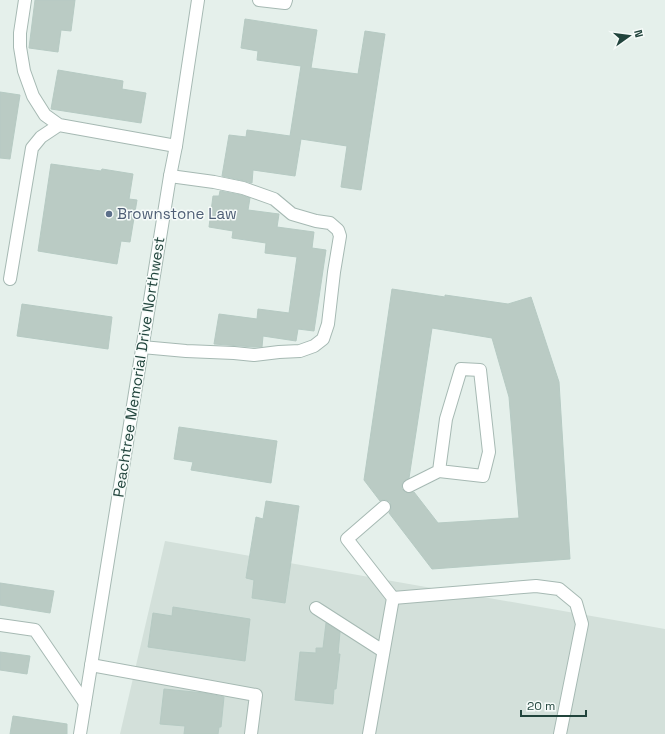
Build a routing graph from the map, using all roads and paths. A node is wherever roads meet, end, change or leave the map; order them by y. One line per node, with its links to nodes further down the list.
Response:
1 (25, 0): 5 (street)
2 (198, 0): 6 (street, Peachtree Memorial Drive Northwest)
3 (259, 0): 4 (street)
4 (286, 0)
5 (58, 125): 6 (street); 8 (street)
6 (176, 146): 7 (street, Peachtree Memorial Drive Northwest)
7 (170, 176): 9 (street, Peachtree Memorial Drive Northwest); 9 (street)
8 (10, 279)
9 (142, 347): 17 (street, Peachtree Memorial Drive Northwest)
10 (439, 471): 10 (street); 11 (street)
11 (409, 486)
12 (384, 507): 13 (street)
13 (392, 598): 16 (street); 22 (street)
14 (316, 608): 16 (street)
15 (0, 624): 18 (street)
16 (383, 651): 21 (street)
17 (91, 665): 18 (street, Peachtree Memorial Drive Northwest); 20 (street)
18 (85, 702): 19 (street, Peachtree Memorial Drive Northwest)
19 (80, 734)
20 (250, 734)
21 (369, 734)
22 (560, 734)

